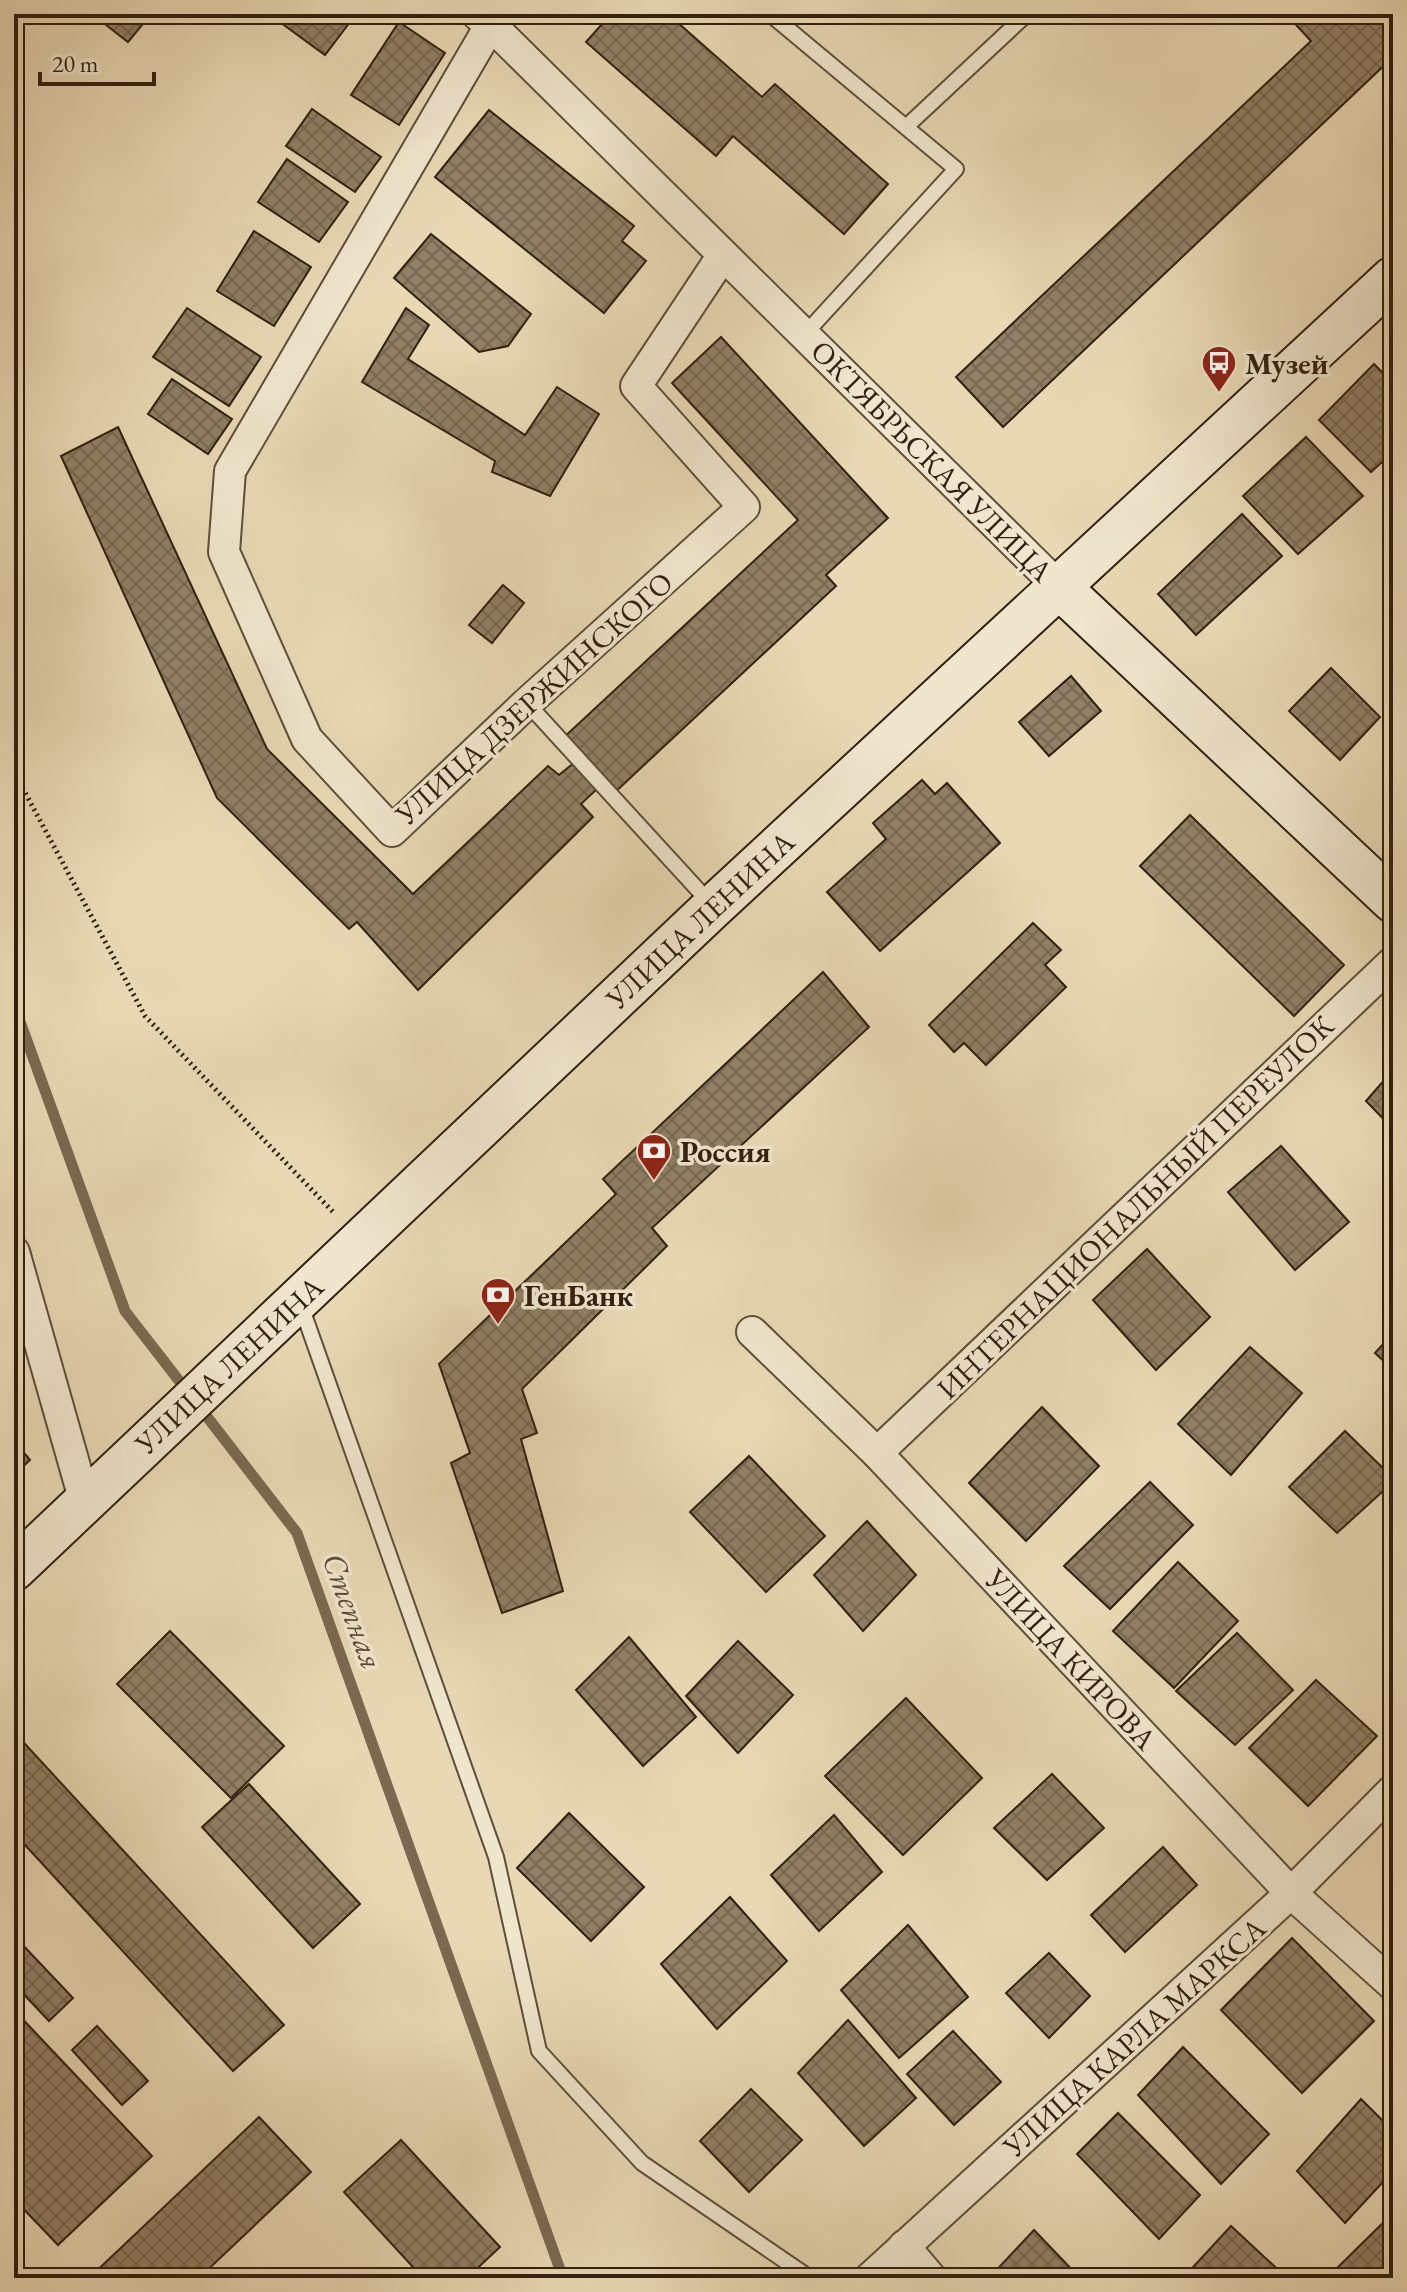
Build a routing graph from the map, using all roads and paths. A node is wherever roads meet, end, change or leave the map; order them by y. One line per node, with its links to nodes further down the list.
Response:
1 (770, 14): 4 (lane)
2 (1027, 14): 4 (lane)
3 (488, 18): 5 (street, ОКТЯБРЬСКАЯ УЛИЦА); 9 (street, УЛИЦА ДЗЕРЖИНСКОГО)
4 (907, 126): 7 (lane)
5 (723, 255): 7 (street, ОКТЯБРЬСКАЯ УЛИЦА); 9 (street, УЛИЦА ДЗЕРЖИНСКОГО)
6 (1393, 278): 8 (main road, УЛИЦА ЛЕНИНА)
7 (804, 335): 8 (street, ОКТЯБРЬСКАЯ УЛИЦА)
8 (1058, 586): 11 (main road, ОКТЯБРЬСКАЯ УЛИЦА); 12 (main road, УЛИЦА ЛЕНИНА)
9 (527, 703): 12 (lane)
10 (14, 772): 14 (path)
11 (1393, 901)
12 (713, 907): 14 (main road, УЛИЦА ЛЕНИНА)
13 (1393, 962): 18 (street, ИНТЕРНАЦИОНАЛЬНЫЙ ПЕРЕУЛОК)
14 (361, 1241): 16 (main road, УЛИЦА ЛЕНИНА)
15 (14, 1253): 19 (street)
16 (299, 1299): 19 (main road, УЛИЦА ЛЕНИНА); 25 (lane)
17 (752, 1332): 18 (street, УЛИЦА КИРОВА)
18 (877, 1453): 22 (street, УЛИЦА КИРОВА)
19 (98, 1489): 20 (main road, УЛИЦА ЛЕНИНА)
20 (14, 1569)
21 (1393, 1790): 22 (street, УЛИЦА КАРЛА МАРКСА)
22 (1291, 1893): 23 (street, УЛИЦА КИРОВА); 24 (street, УЛИЦА КАРЛА МАРКСА)
23 (1393, 1985)
24 (904, 2246): 26 (street, УЛИЦА КАРЛА МАРКСА); 27 (street)
25 (810, 2278)
26 (870, 2278)
27 (931, 2278)

